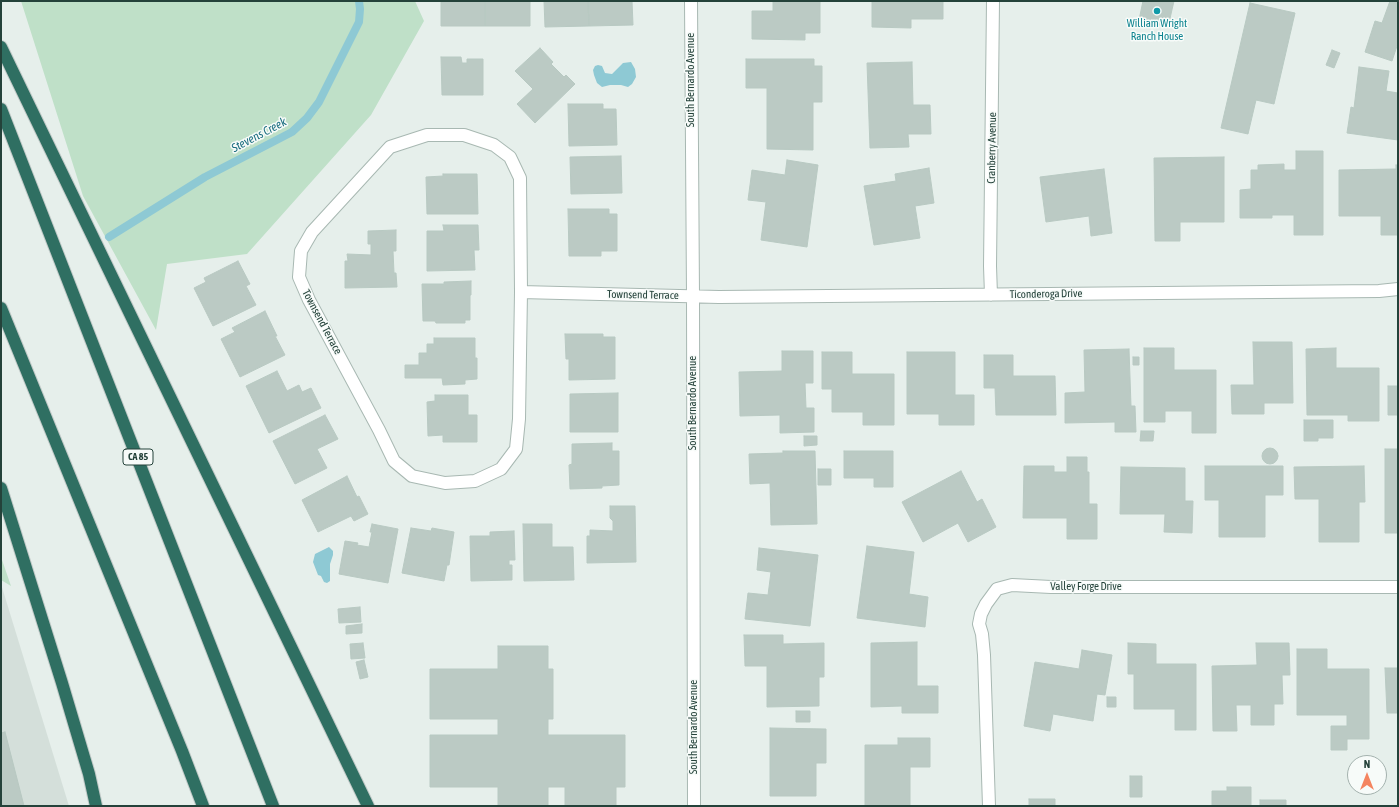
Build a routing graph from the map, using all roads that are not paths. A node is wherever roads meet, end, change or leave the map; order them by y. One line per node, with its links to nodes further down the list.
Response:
1 (691, 1): 8 (street, South Bernardo Avenue)
2 (993, 1): 7 (street, Cranberry Avenue)
3 (1, 47): 15 (highway)
4 (1, 109): 14 (highway, CA 85)
5 (1398, 289): 7 (street, Ticonderoga Drive)
6 (521, 292): 6 (street, Townsend Terrace); 8 (street, Townsend Terrace)
7 (991, 295): 8 (street, Ticonderoga Drive)
8 (693, 296): 16 (street, South Bernardo Avenue)
9 (1, 308): 13 (highway)
10 (1, 488): 12 (highway)
11 (1398, 587): 17 (street, Valley Forge Drive)
12 (96, 806)
13 (203, 806)
14 (274, 806)
15 (368, 806)
16 (694, 806)
17 (989, 806)

